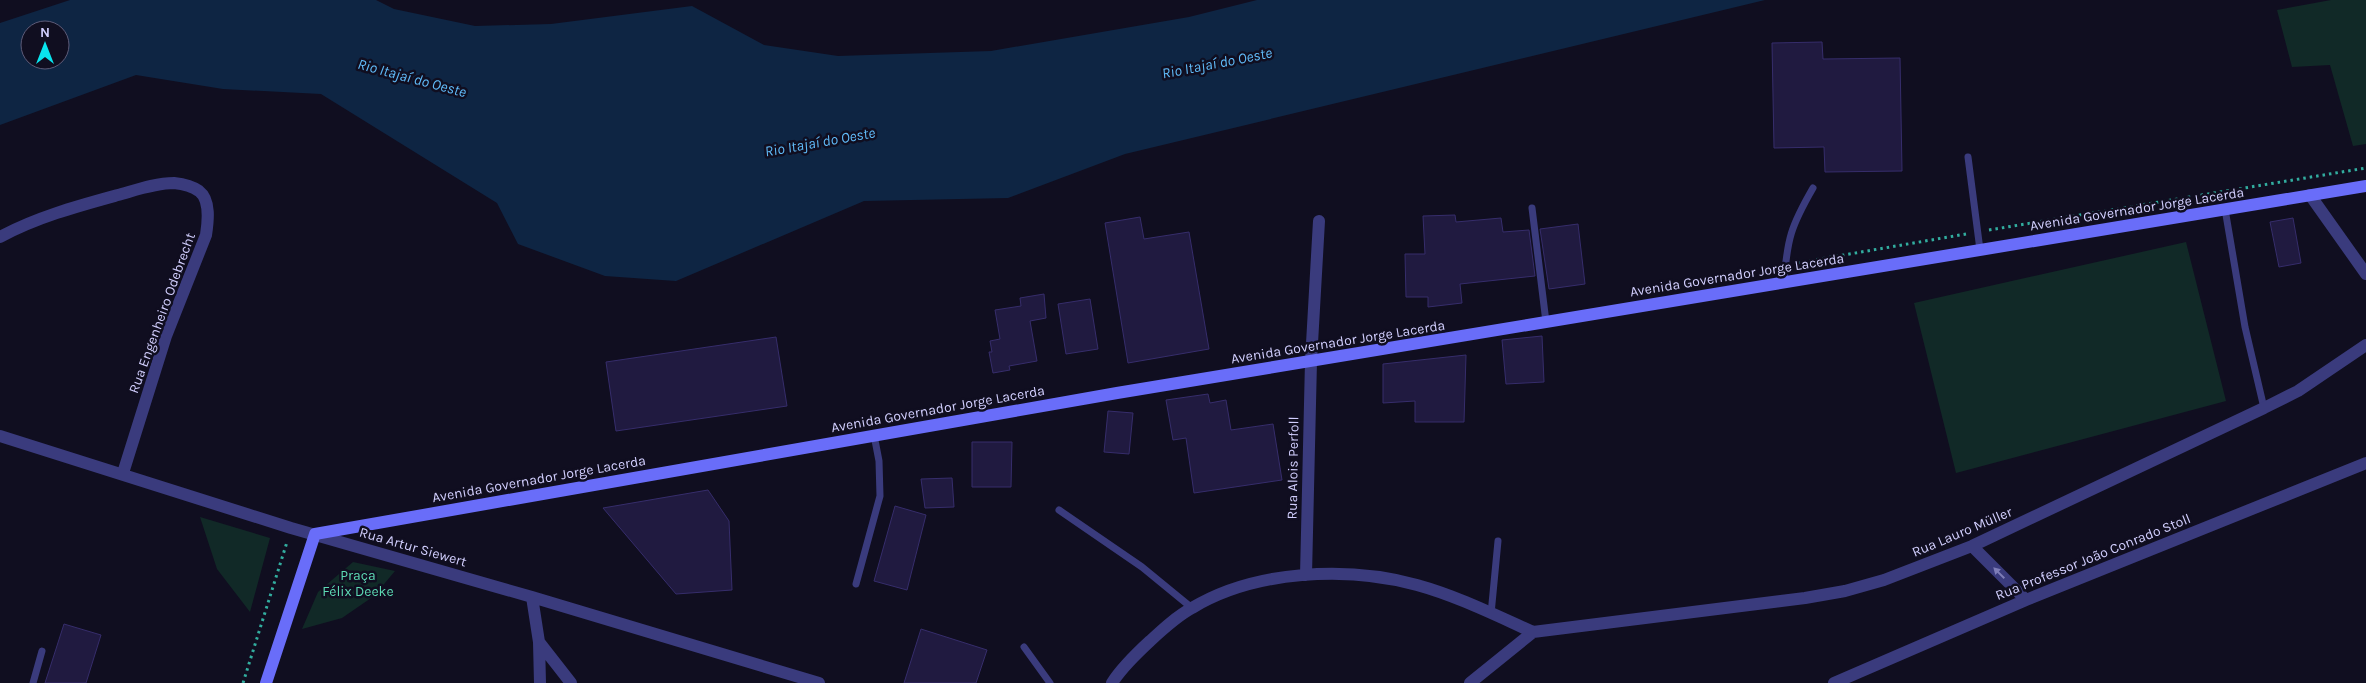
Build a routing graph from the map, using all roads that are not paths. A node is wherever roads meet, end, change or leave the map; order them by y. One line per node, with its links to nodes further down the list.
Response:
1 (1968, 157): 9 (lane)
2 (2366, 186): 4 (main road, Avenida Governador Jorge Lacerda)
3 (1813, 188): 11 (lane)
4 (2310, 195): 6 (main road, Avenida Governador Jorge Lacerda); 10 (street)
5 (1532, 208): 12 (lane)
6 (2224, 209): 9 (main road, Avenida Governador Jorge Lacerda); 15 (lane)
7 (1318, 221): 14 (street, Rua Alois Perfoll)
8 (0, 237): 19 (street, Rua Engenheiro Odebrecht)
9 (1980, 250): 11 (main road, Avenida Governador Jorge Lacerda)
10 (2366, 274)
11 (1784, 283): 12 (main road, Avenida Governador Jorge Lacerda)
12 (1546, 322): 14 (main road, Avenida Governador Jorge Lacerda)
13 (2366, 345): 15 (street, Rua Lauro Müller)
14 (1311, 361): 16 (main road, Avenida Governador Jorge Lacerda); 24 (street, Rua Alois Perfoll)
15 (2264, 408): 23 (street, Rua Lauro Müller)
16 (874, 435): 21 (main road, Avenida Governador Jorge Lacerda); 25 (lane)
17 (0, 436): 19 (street, Rua Artur Siewert)
18 (2366, 464): 27 (street, Rua Professor João Conrado Stoll)
19 (123, 474): 21 (street, Rua Artur Siewert)
20 (1059, 510): 28 (lane)
21 (315, 534): 26 (street, Rua Artur Siewert); 35 (main road)
22 (1498, 541): 29 (lane)
23 (1972, 546): 27 (street, one-way to 23); 30 (street, Rua Lauro Müller)
24 (1306, 574): 28 (street); 29 (street)
25 (856, 584)
26 (532, 597): 31 (street); 38 (street, Rua Artur Siewert)
27 (2026, 600): 42 (street, Rua Professor João Conrado Stoll)
28 (1192, 608): 40 (street)
29 (1491, 614): 30 (street)
30 (1533, 632): 41 (street)
31 (539, 642): 36 (street); 37 (street)
32 (1024, 647): 39 (lane)
33 (42, 651): 34 (lane)
34 (33, 683)
35 (266, 683)
36 (540, 683)
37 (571, 683)
38 (819, 683)
39 (1050, 683)
40 (1112, 683)
41 (1470, 683)
42 (1834, 683)

